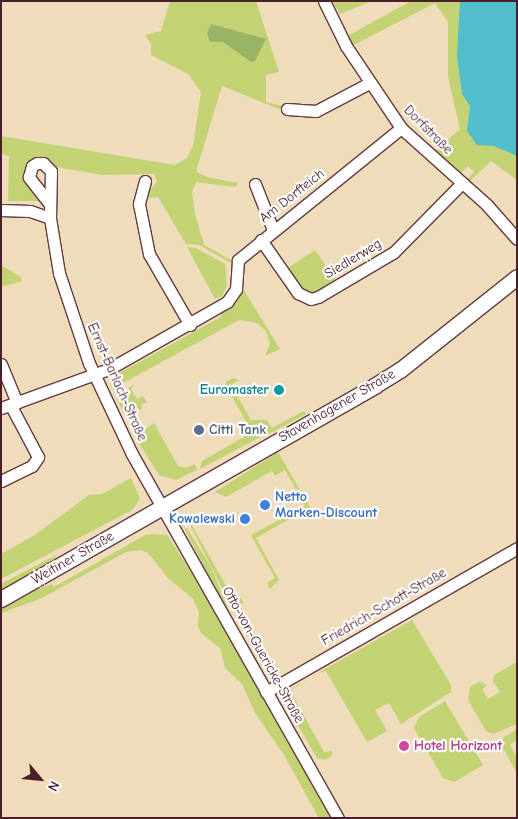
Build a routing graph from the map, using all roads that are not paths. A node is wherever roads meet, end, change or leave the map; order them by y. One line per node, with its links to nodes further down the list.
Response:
1 (324, 1): 2 (street, Dorfstraße)
2 (369, 83): 3 (street); 4 (street, Dorfstraße)
3 (287, 109)
4 (401, 128): 6 (street, Dorfstraße); 11 (street, Am Dorfteich)
5 (145, 181): 15 (street)
6 (462, 183): 12 (street, Dorfstraße); 13 (street, Siedlerweg)
7 (255, 184): 11 (street)
8 (49, 203): 10 (street, Ernst-Barlach-Straße)
9 (1, 210): 10 (street)
10 (50, 218): 17 (street, Ernst-Barlach-Straße)
11 (273, 230): 13 (street, Am Dorfteich)
12 (517, 238)
13 (261, 240): 15 (street, Am Dorfteich)
14 (517, 277): 20 (main road, Stavenhagener Straße)
15 (190, 324): 17 (street)
16 (1, 364): 18 (street)
17 (95, 375): 18 (street); 20 (street, Ernst-Barlach-Straße)
18 (10, 406): 19 (street)
19 (1, 481)
20 (163, 507): 21 (main road, Stavenhagener Straße); 24 (street, Otto-von-Guericke-Straße)
21 (145, 517): 23 (main road, Weitiner Straße)
22 (517, 548): 24 (street, Friedrich-Schott-Straße)
23 (1, 600)
24 (266, 692): 25 (street, Otto-von-Guericke-Straße)
25 (338, 818)

